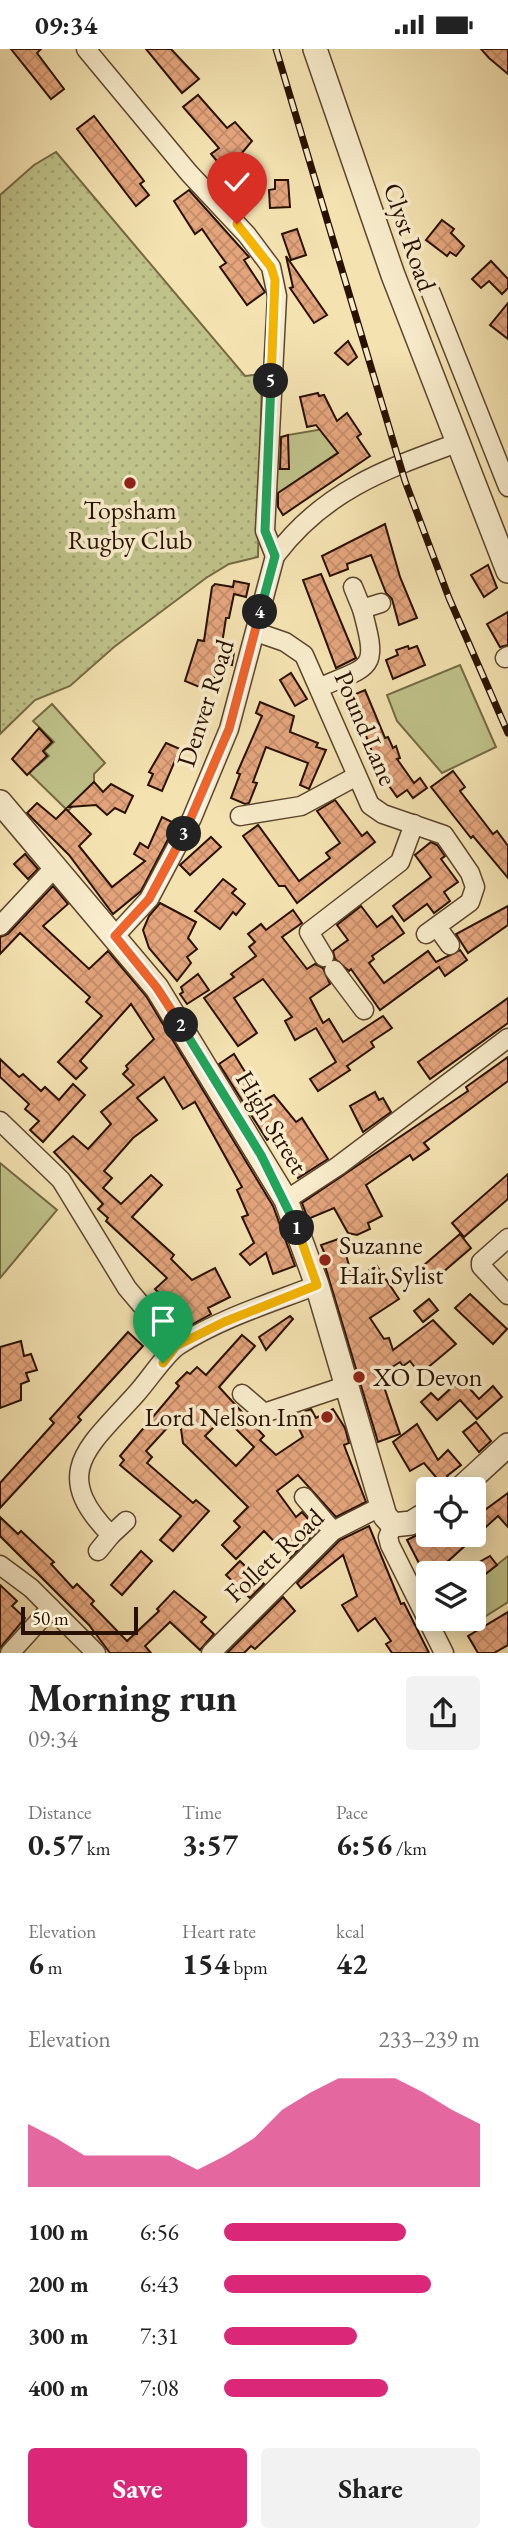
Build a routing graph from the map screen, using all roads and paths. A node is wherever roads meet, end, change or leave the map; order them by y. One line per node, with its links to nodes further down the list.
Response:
1 (86, 49): 6 (street)
2 (315, 49): 4 (street, Clyst Road)
3 (431, 293): 5 (street)
4 (457, 443): 6 (street, Denver Road); 7 (street, Clyst Road)
5 (508, 487)
6 (275, 556): 11 (street, Denver Road)
7 (508, 571)
8 (354, 587): 10 (street)
9 (381, 603): 10 (street)
10 (362, 610): 12 (street)
11 (256, 632): 12 (street, Pound Lane); 19 (street, Denver Road)
12 (320, 687): 13 (street, Pound Lane)
13 (355, 776): 15 (street); 16 (street, Pound Lane)
14 (0, 803): 17 (street, High Street)
15 (240, 815)
16 (414, 824): 20 (street, Pound Lane); 21 (street)
17 (56, 866): 18 (street); 19 (street, High Street)
18 (2, 923)
19 (115, 936): 24 (street, High Street)
20 (450, 945)
21 (364, 1010)
22 (508, 1038): 24 (street)
23 (0, 1121): 28 (street)
24 (286, 1200): 26 (street, High Street)
25 (508, 1238): 27 (street)
26 (317, 1285): 28 (street); 29 (street, High Street)
27 (508, 1295)
28 (176, 1346): 38 (street)
29 (345, 1386): 30 (street); 34 (street, High Street)
30 (242, 1394)
31 (508, 1445): 32 (street)
32 (473, 1477)
33 (304, 1497): 37 (street)
34 (387, 1516): 35 (street); 37 (street, Follett Road); 45 (street)
35 (416, 1520)
36 (126, 1521): 38 (street)
37 (333, 1531): 44 (street, Follett Road)
38 (111, 1535): 39 (street)
39 (98, 1551)
40 (0, 1565): 41 (street)
41 (51, 1608): 42 (street); 43 (street)
42 (10, 1653)
43 (96, 1653)
44 (211, 1653)
45 (444, 1653)

